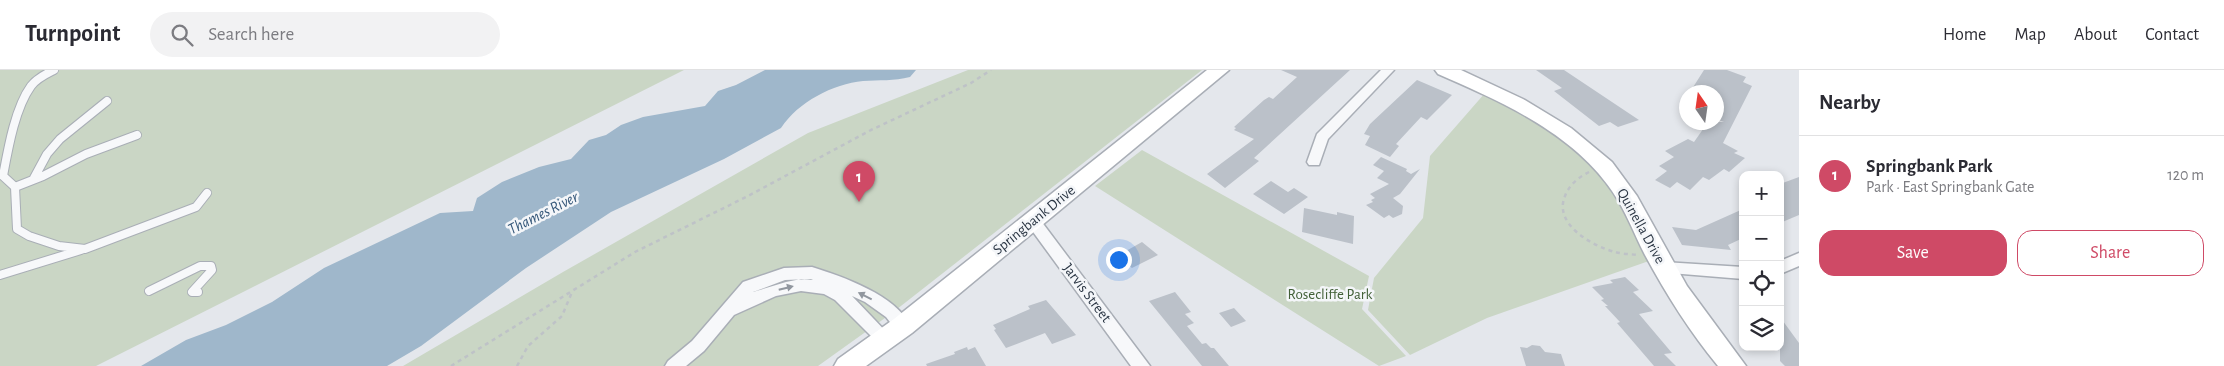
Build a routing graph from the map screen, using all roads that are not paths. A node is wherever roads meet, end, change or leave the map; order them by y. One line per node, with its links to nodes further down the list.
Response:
1 (54, 70): 8 (lane)
2 (1219, 70): 12 (main road, Springbank Drive)
3 (1388, 70): 7 (street)
4 (1445, 70): 15 (main road, Quinella Drive)
5 (107, 101): 9 (lane)
6 (137, 135): 9 (lane)
7 (1314, 162)
8 (2, 174): 10 (lane)
9 (31, 181): 10 (lane)
10 (15, 187): 13 (lane)
11 (206, 193): 13 (lane)
12 (1032, 221): 22 (main road, Springbank Drive); 25 (street, Jarvis Street)
13 (85, 249): 18 (lane)
14 (1799, 259): 16 (street)
15 (1661, 263): 17 (street); 26 (main road, Quinella Drive)
16 (1784, 266)
17 (1739, 273)
18 (0, 275)
19 (149, 290): 20 (lane)
20 (198, 292)
21 (725, 314): 22 (street, one-way to 22); 22 (street, one-way to 21); 23 (street)
22 (894, 332): 24 (main road, Springbank Drive)
23 (674, 366)
24 (847, 366)
25 (1141, 366)
26 (1733, 366)

